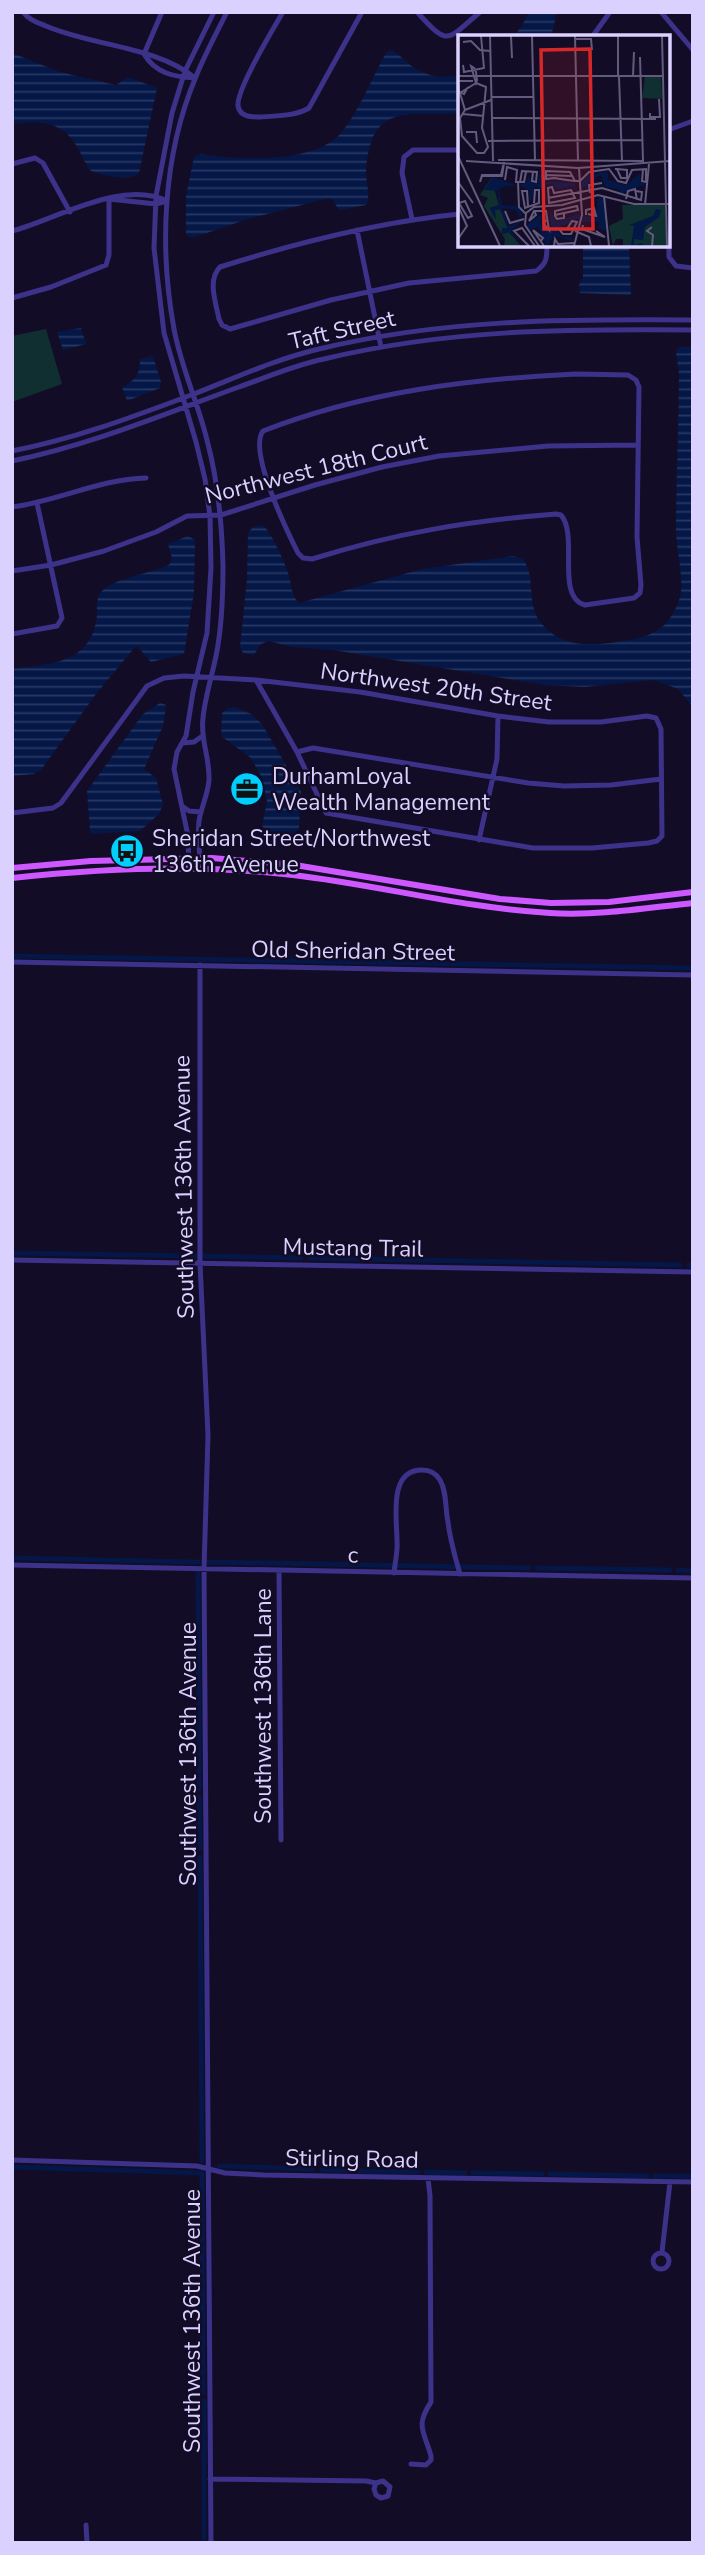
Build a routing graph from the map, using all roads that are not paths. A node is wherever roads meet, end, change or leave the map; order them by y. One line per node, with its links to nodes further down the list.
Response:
1 (23, 12): 13 (street)
2 (162, 12): 13 (street)
3 (214, 12): 14 (street)
4 (227, 12): 16 (street)
5 (283, 12): 6 (street)
6 (362, 12)
7 (417, 12): 8 (street)
8 (480, 12)
9 (610, 12): 11 (street)
10 (661, 12): 12 (street)
11 (593, 35)
12 (693, 50)
13 (144, 54): 14 (street); 15 (street)
14 (185, 71): 15 (street); 16 (street)
15 (183, 78): 16 (street); 21 (street)
16 (195, 79): 23 (street)
17 (693, 121): 18 (street)
18 (670, 129)
19 (458, 150): 27 (street)
20 (12, 164): 25 (street)
21 (156, 196): 22 (street); 23 (street); 24 (street)
22 (109, 199): 24 (street); 25 (street); 34 (street)
23 (167, 201): 24 (street); 39 (street)
24 (156, 204): 40 (street)
25 (70, 212): 29 (street)
26 (458, 214): 27 (street)
27 (412, 219): 28 (street)
28 (357, 230): 33 (street); 33 (street)
29 (12, 231)
30 (547, 247): 33 (street)
31 (669, 247): 32 (street)
32 (693, 268)
33 (370, 292): 37 (street)
34 (12, 298)
35 (693, 320): 37 (street, Taft Street)
36 (693, 330): 38 (street, Taft Street)
37 (379, 337): 38 (street); 39 (street, Taft Street)
38 (381, 347): 41 (street, Taft Street)
39 (192, 395): 40 (street, Taft Street); 41 (street)
40 (183, 398): 42 (street); 43 (street, Taft Street)
41 (195, 403): 42 (street, Taft Street); 54 (street)
42 (186, 406): 44 (street, Taft Street); 55 (street)
43 (98, 428): 44 (street); 46 (street, Taft Street)
44 (102, 438): 48 (street, Taft Street)
45 (638, 445): 51 (street, Northwest 18th Court); 51 (street); 51 (street)
46 (26, 448): 47 (street, Taft Street); 48 (street)
47 (12, 451)
48 (29, 458): 49 (street, Taft Street)
49 (12, 461)
50 (146, 478): 52 (street)
51 (274, 500): 54 (street, Northwest 18th Court)
52 (37, 503): 53 (street); 56 (street)
53 (12, 507)
54 (221, 515): 55 (street, Northwest 18th Court); 60 (street)
55 (210, 516): 56 (street, Northwest 18th Court); 59 (street)
56 (51, 565): 57 (street, Northwest 18th Court); 58 (street)
57 (12, 571)
58 (12, 634)
59 (197, 677): 60 (street, Northwest 20th Street); 64 (street); 70 (street, Northwest 20th Street)
60 (210, 678): 61 (street, Northwest 20th Street); 63 (street)
61 (256, 680): 62 (street, Northwest 20th Street); 65 (street)
62 (498, 716): 66 (street); 67 (street, Northwest 20th Street)
63 (201, 737): 64 (street); 69 (street)
64 (182, 743): 68 (street)
65 (297, 752): 66 (street); 71 (street)
66 (492, 778): 67 (street); 71 (street)
67 (661, 779): 71 (street)
68 (182, 806): 69 (street); 72 (street)
69 (201, 812): 73 (street)
70 (12, 813)
71 (479, 839)
72 (189, 858): 73 (main road); 74 (street); 75 (main road)
73 (200, 858): 76 (street); 78 (main road)
74 (189, 868): 76 (main road); 77 (main road)
75 (12, 869)
76 (201, 869): 79 (main road)
77 (12, 878)
78 (693, 892)
79 (693, 903)
80 (12, 962): 81 (street, Old Sheridan Street)
81 (200, 965): 82 (street, Old Sheridan Street); 84 (street, Southwest 136th Avenue)
82 (693, 975)
83 (12, 1260): 84 (street, Mustang Trail)
84 (200, 1262): 85 (street, Mustang Trail); 88 (street, Southwest 136th Avenue)
85 (693, 1272)
86 (12, 1564): 88 (street, c)
87 (395, 1567): 89 (street, c); 90 (street, c); 90 (street)
88 (204, 1569): 89 (street, c); 94 (street, Southwest 136th Avenue)
89 (279, 1571): 92 (street, Southwest 136th Lane)
90 (459, 1573): 91 (street, c)
91 (693, 1578)
92 (281, 1840)
93 (12, 2160): 94 (street, Stirling Road)
94 (208, 2170): 95 (street, Stirling Road); 100 (street, Southwest 136th Avenue)
95 (428, 2178): 96 (street, Stirling Road); 99 (street)
96 (670, 2182): 97 (street, Stirling Road); 98 (street)
97 (693, 2182)
98 (662, 2252)
99 (411, 2464)
100 (210, 2479): 101 (street); 104 (street, Southwest 136th Avenue)
101 (376, 2483)
102 (86, 2525): 103 (street)
103 (87, 2543)
104 (211, 2543)

